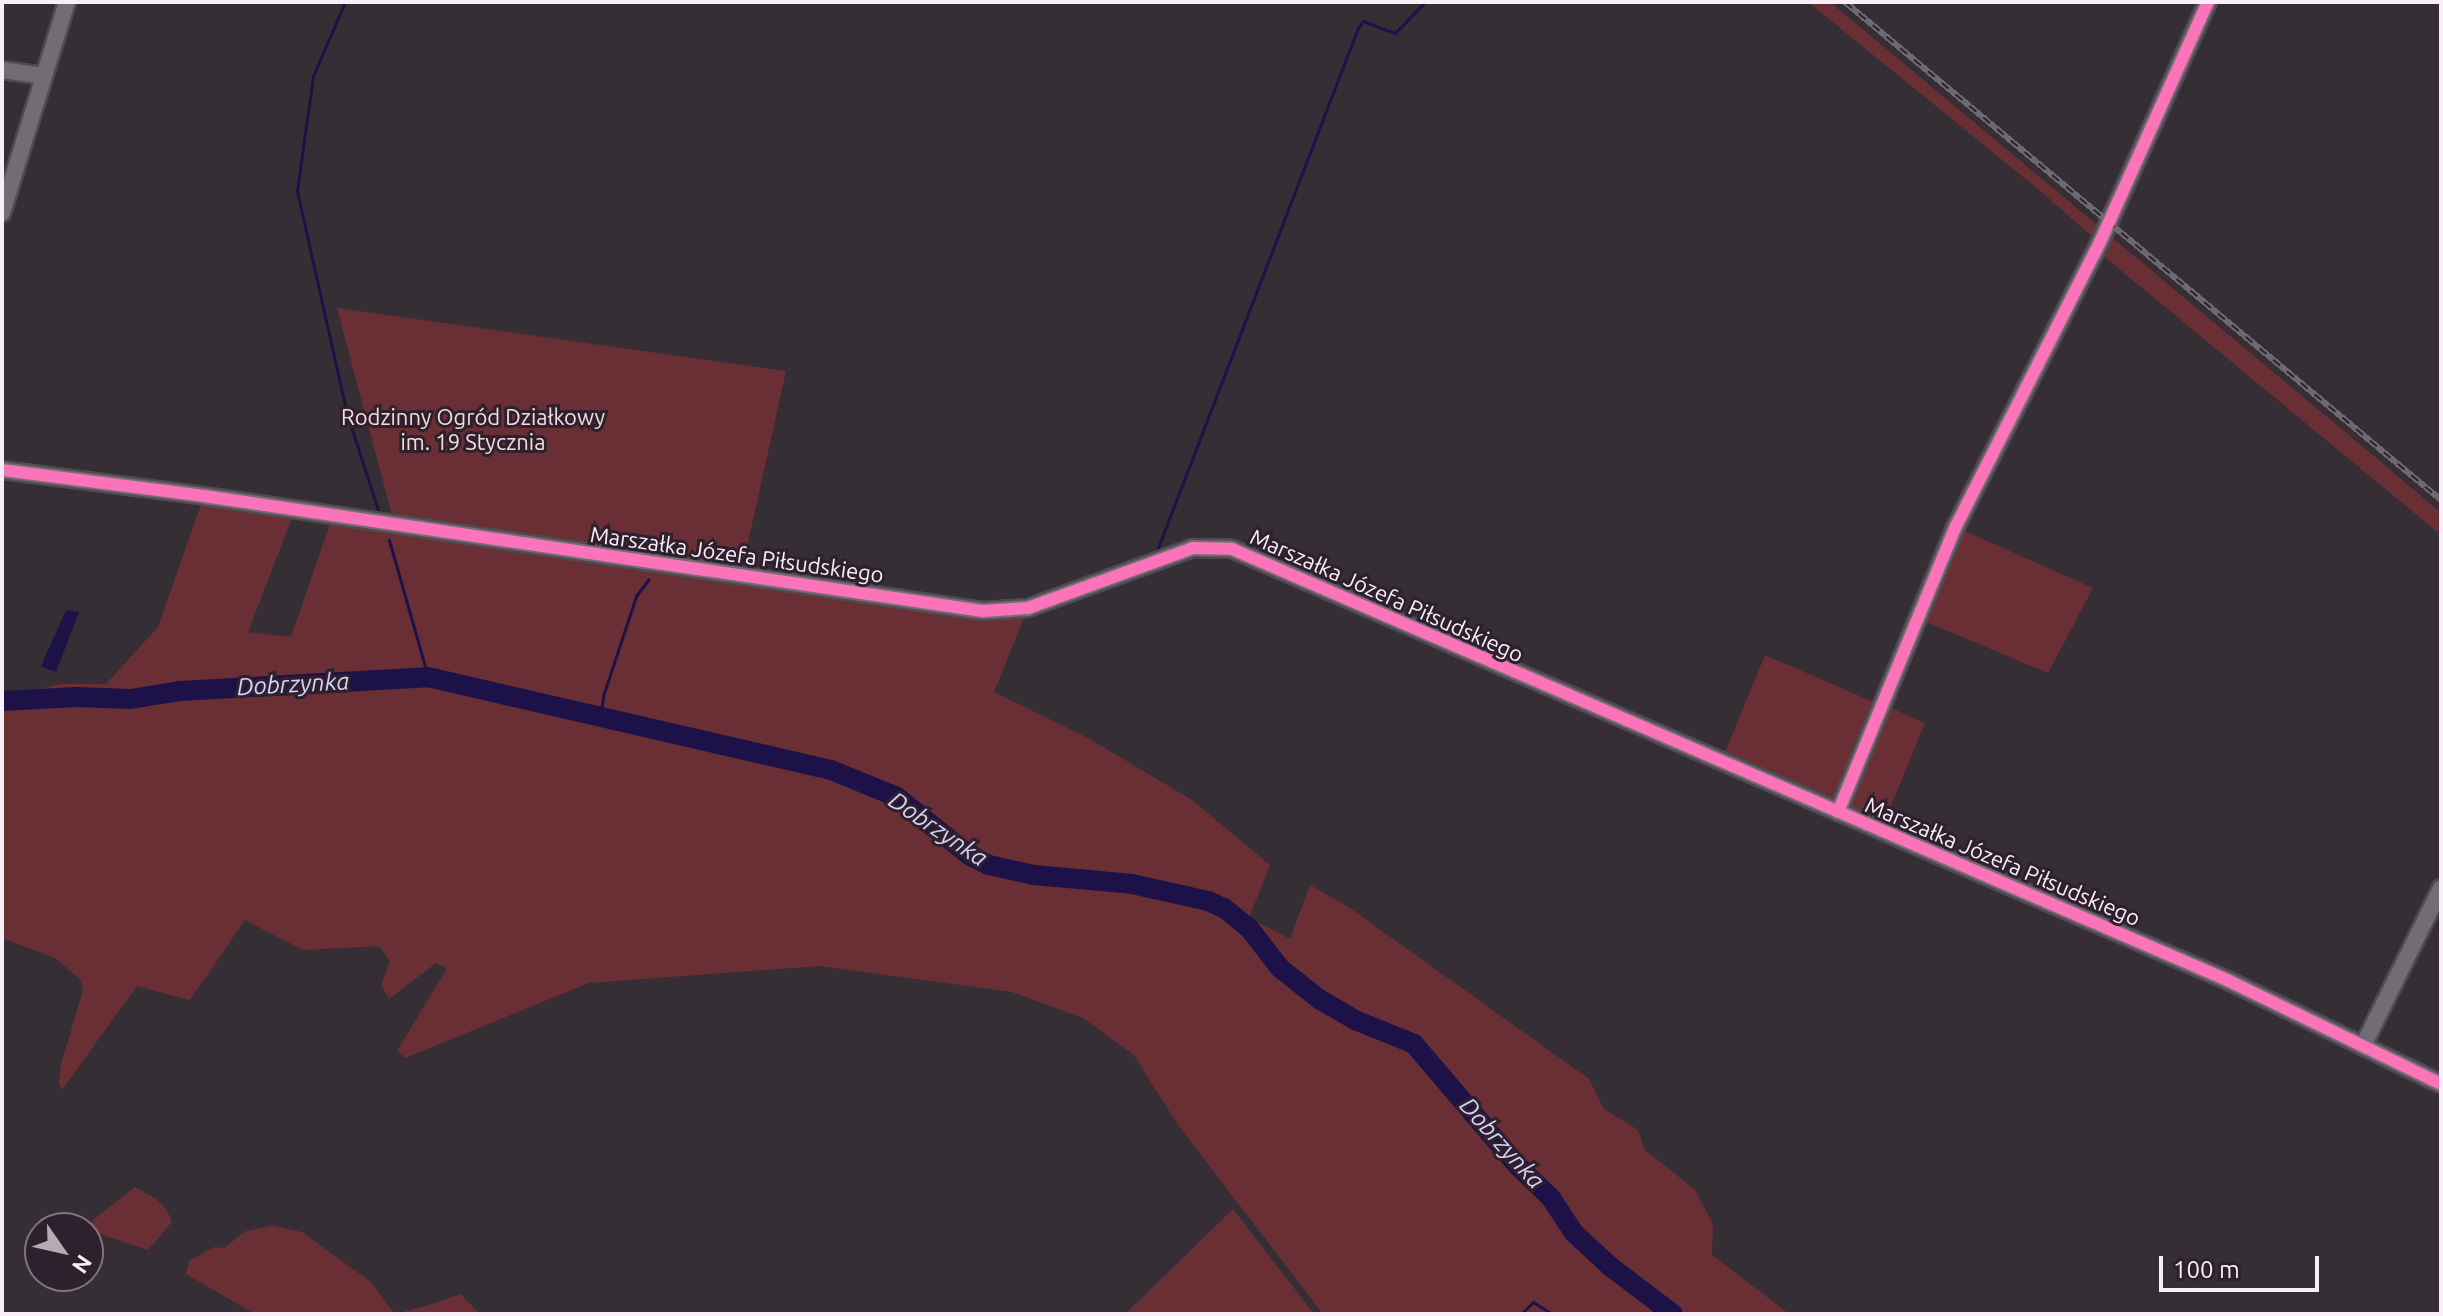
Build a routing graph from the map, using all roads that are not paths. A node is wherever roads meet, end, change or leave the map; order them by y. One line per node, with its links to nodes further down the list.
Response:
1 (67, 2): 4 (street)
2 (2208, 2): 7 (street)
3 (2, 70): 4 (street)
4 (44, 76): 5 (street)
5 (2, 213)
6 (2, 470): 7 (street, Marszałka Józefa Piłsudskiego)
7 (1838, 812): 9 (street, Marszałka Józefa Piłsudskiego)
8 (2441, 888): 9 (street)
9 (2363, 1046): 10 (street, Marszałka Józefa Piłsudskiego)
10 (2441, 1084)

